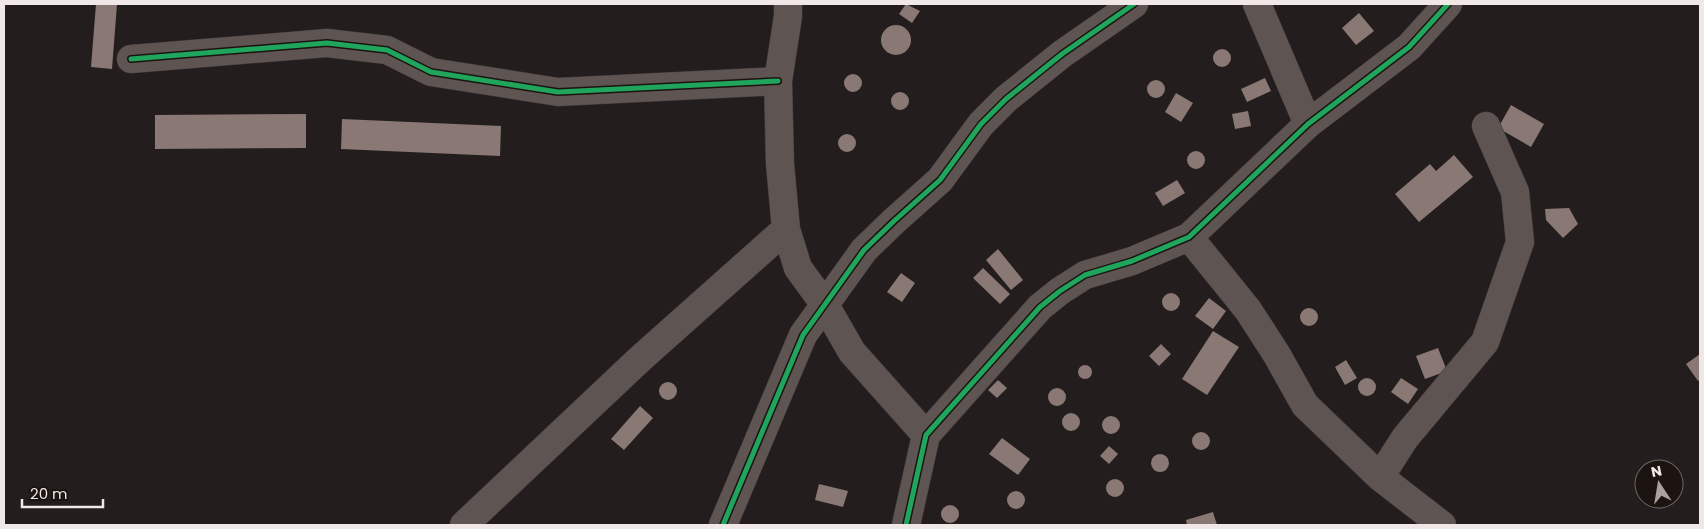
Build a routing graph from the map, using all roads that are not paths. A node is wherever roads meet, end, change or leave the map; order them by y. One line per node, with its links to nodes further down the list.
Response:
1 (788, 4): 6 (street)
2 (1134, 4): 11 (street)
3 (1257, 4): 7 (street)
4 (1448, 4): 7 (street)
5 (131, 59): 6 (street)
6 (778, 81): 9 (street)
7 (1308, 124): 10 (street)
8 (1486, 126): 13 (street)
9 (786, 229): 11 (street); 14 (street)
10 (1189, 237): 12 (street); 13 (street)
11 (825, 304): 12 (street); 15 (street)
12 (926, 435): 16 (street)
13 (1380, 477): 17 (street)
14 (464, 525)
15 (723, 525)
16 (906, 525)
17 (1442, 525)

